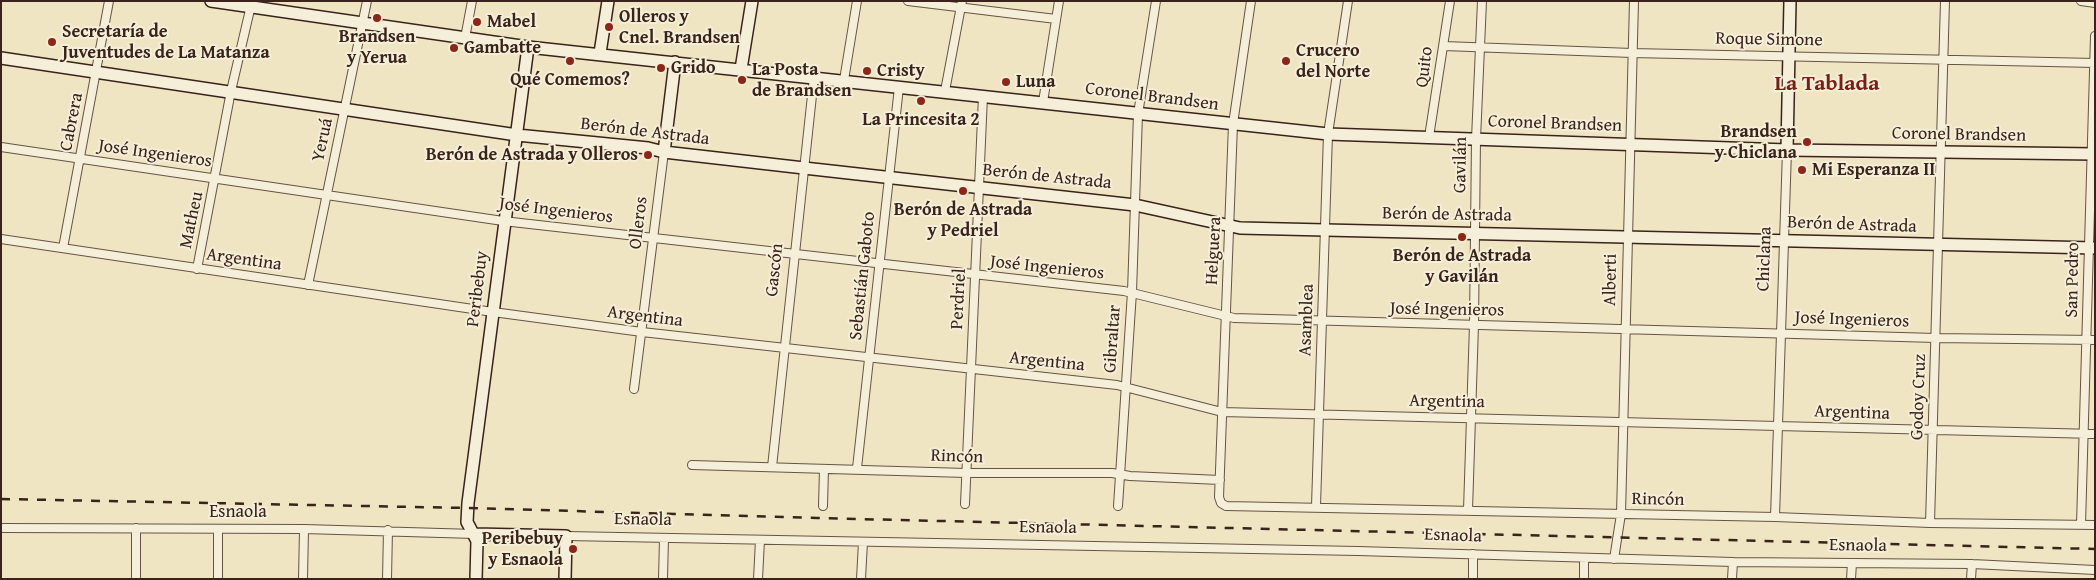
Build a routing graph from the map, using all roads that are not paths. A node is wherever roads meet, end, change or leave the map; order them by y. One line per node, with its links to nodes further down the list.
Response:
1 (109, 1): 37 (street, Cabrera)
2 (211, 1): 20 (street, Coronel Brandsen)
3 (367, 1): 23 (street, Yeruá)
4 (472, 1): 25 (street)
5 (608, 1): 29 (street)
6 (752, 1): 36 (street)
7 (857, 1): 39 (street)
8 (908, 1): 21 (street)
9 (1059, 1): 22 (street)
10 (1156, 1): 46 (street, Gibraltar)
11 (1251, 1): 47 (street, Helguera)
12 (1348, 1): 48 (street, Asamblea)
13 (1450, 1): 26 (street, Quito)
14 (1482, 1): 28 (street, Gavilán)
15 (1634, 1): 30 (street, Alberti)
16 (1790, 1): 31 (street, Chiclana)
17 (1945, 1): 33 (street, Godoy Cruz)
18 (2081, 1): 19 (street)
19 (2095, 3)
20 (252, 4): 23 (street, Coronel Brandsen); 41 (street, Matheu)
21 (961, 4): 22 (street); 42 (street)
22 (1056, 20): 44 (street)
23 (363, 24): 25 (street, Coronel Brandsen); 45 (street, Yeruá)
24 (2095, 36): 35 (street, San Pedro)
25 (465, 38): 27 (street, Coronel Brandsen)
26 (1444, 46): 28 (street, Roque Simone); 50 (street, Quito)
27 (528, 47): 29 (street, Coronel Brandsen); 49 (street, Peribebuy)
28 (1482, 47): 30 (street, Roque Simone); 51 (street, Gavilán)
29 (600, 53): 34 (street, Coronel Brandsen)
30 (1632, 53): 31 (street, Roque Simone); 52 (street, Alberti)
31 (1789, 55): 33 (street, Roque Simone); 54 (street, Chiclana)
32 (1, 58): 37 (street, Berón de Astrada)
33 (1944, 60): 35 (street, Roque Simone); 56 (street, Godoy Cruz)
34 (675, 62): 36 (street, Coronel Brandsen); 55 (street, Olleros)
35 (2094, 63): 57 (street, San Pedro)
36 (741, 69): 38 (street, Coronel Brandsen)
37 (97, 72): 41 (street, Berón de Astrada); 58 (street, Cabrera)
38 (814, 77): 39 (street, Coronel Brandsen); 59 (street, Gascón)
39 (844, 80): 40 (street, Coronel Brandsen)
40 (899, 86): 42 (street, Coronel Brandsen); 61 (street, Sebastián Gaboto)
41 (232, 91): 45 (street, Berón de Astrada); 60 (street, Matheu)
42 (945, 91): 43 (street, Coronel Brandsen)
43 (983, 96): 44 (street, Coronel Brandsen); 62 (street, Perdriel)
44 (1043, 102): 46 (street, Coronel Brandsen)
45 (345, 110): 49 (street, Berón de Astrada); 63 (street, Yeruá)
46 (1138, 114): 47 (street, Coronel Brandsen); 64 (street, Gibraltar)
47 (1233, 124): 48 (street, Coronel Brandsen); 66 (street, Helguera)
48 (1328, 134): 50 (street, Coronel Brandsen); 67 (street, Asamblea)
49 (517, 135): 55 (street, Berón de Astrada); 65 (street, Peribebuy)
50 (1430, 138): 51 (street, Coronel Brandsen)
51 (1476, 139): 52 (street, Coronel Brandsen); 68 (street, Gavilán)
52 (1630, 144): 54 (street, Coronel Brandsen); 69 (street, Alberti)
53 (1, 148): 58 (street, José Ingenieros)
54 (1787, 150): 56 (street, Coronel Brandsen); 72 (street, Chiclana)
55 (664, 152): 59 (street, Berón de Astrada); 70 (street, Olleros)
56 (1941, 152): 57 (street, Coronel Brandsen); 73 (street, Godoy Cruz)
57 (2093, 154): 75 (street, San Pedro)
58 (80, 158): 60 (street, José Ingenieros); 74 (street, Cabrera)
59 (804, 168): 61 (street, Berón de Astrada); 76 (street, Gascón)
60 (216, 178): 63 (street, José Ingenieros); 78 (street, Matheu)
61 (889, 178): 62 (street, Berón de Astrada); 77 (street, Sebastián Gaboto)
62 (979, 188): 64 (street, Berón de Astrada); 79 (street, Perdriel)
63 (327, 195): 65 (street, José Ingenieros); 80 (street, Yeruá)
64 (1135, 205): 66 (street, Berón de Astrada); 81 (street, Gibraltar)
65 (504, 221): 70 (street, José Ingenieros); 82 (street, Peribebuy)
66 (1231, 226): 67 (street, Berón de Astrada); 83 (street, Helguera)
67 (1326, 229): 68 (street, Berón de Astrada); 84 (street, Asamblea)
68 (1475, 234): 69 (street, Berón de Astrada); 85 (street, Gavilán)
69 (1627, 236): 72 (street, Berón de Astrada); 86 (street, Alberti)
70 (655, 238): 76 (street, José Ingenieros); 87 (street, Olleros)
71 (1, 239): 74 (street, Argentina)
72 (1783, 240): 73 (street, Berón de Astrada); 88 (street, Chiclana)
73 (1938, 245): 75 (street, Berón de Astrada); 89 (street, Godoy Cruz)
74 (63, 248): 78 (street, Argentina)
75 (2092, 248): 90 (street, San Pedro)
76 (794, 254): 77 (street, José Ingenieros); 91 (street, Gascón)
77 (879, 263): 79 (street, José Ingenieros); 92 (street, Sebastián Gaboto)
78 (197, 269): 80 (street, Argentina)
79 (975, 275): 81 (street, José Ingenieros); 93 (street, Perdriel)
80 (308, 285): 82 (street, Argentina)
81 (1132, 292): 83 (street, José Ingenieros); 94 (street, Gibraltar)
82 (493, 312): 87 (street, Argentina); 127 (street, Peribebuy)
83 (1226, 316): 84 (street, José Ingenieros); 96 (street, Helguera)
84 (1322, 322): 85 (street, José Ingenieros); 97 (street, Asamblea)
85 (1474, 325): 86 (street, José Ingenieros); 98 (street, Gavilán)
86 (1625, 330): 88 (street, José Ingenieros); 99 (street, Alberti)
87 (642, 332): 91 (street, Argentina); 95 (street, Olleros)
88 (1781, 332): 89 (street, José Ingenieros); 100 (street, Chiclana)
89 (1936, 338): 90 (street, José Ingenieros); 101 (street, Godoy Cruz)
90 (2091, 340): 102 (street, San Pedro)
91 (784, 348): 92 (street, Argentina); 105 (street, Gascón)
92 (870, 358): 93 (street, Argentina); 107 (street, Sebastián Gaboto)
93 (970, 368): 94 (street, Argentina); 108 (street, Perdriel)
94 (1125, 386): 96 (street, Argentina); 109 (street, Gibraltar)
95 (634, 389)
96 (1222, 412): 97 (street, Argentina); 110 (street, Helguera)
97 (1319, 414): 98 (street, Argentina); 115 (street, Asamblea)
98 (1472, 418): 99 (street, Argentina); 116 (street, Gavilán)
99 (1623, 421): 100 (street, Argentina); 117 (street, Alberti)
100 (1778, 425): 101 (street, Argentina); 118 (street, Chiclana)
101 (1934, 430): 102 (street, Argentina); 119 (street, Godoy Cruz)
102 (2084, 434): 103 (street, Argentina); 120 (street, San Pedro)
103 (2095, 434)
104 (692, 465): 105 (street, Rincón)
105 (772, 468): 106 (street, Rincón)
106 (824, 468): 107 (street, Rincón); 113 (street)
107 (857, 468): 108 (street, Rincón)
108 (966, 473): 109 (street, Rincón); 112 (street, Perdriel)
109 (1120, 475): 110 (street, Rincón); 114 (street, Gibraltar)
110 (1220, 480): 111 (street, Helguera)
111 (1222, 503): 115 (street, Rincón)
112 (965, 504)
113 (823, 506)
114 (1118, 506)
115 (1316, 506): 116 (street, Rincón)
116 (1468, 510): 117 (street, Rincón)
117 (1621, 514): 118 (street, Rincón); 134 (street, Alberti)
118 (1775, 517): 119 (street, Rincón)
119 (1930, 523): 120 (street, Rincón)
120 (2081, 524): 121 (street, Rincón)
121 (2095, 525)
122 (1, 528): 123 (street, Esnaola)
123 (136, 528): 124 (street, Esnaola); 139 (street)
124 (218, 529): 125 (street, Esnaola); 140 (street)
125 (304, 529): 126 (street, Esnaola); 141 (street)
126 (388, 530): 127 (street, Esnaola); 142 (street)
127 (475, 534): 128 (street, Esnaola); 143 (street, Peribebuy)
128 (566, 536): 129 (street, Esnaola); 144 (street)
129 (664, 538): 130 (street, Esnaola); 145 (street)
130 (760, 540): 131 (street, Esnaola); 146 (street)
131 (863, 542): 132 (street, Esnaola); 147 (street)
132 (1473, 554): 133 (street, Esnaola); 148 (street)
133 (1584, 558): 134 (street, Esnaola); 149 (street)
134 (1614, 559): 135 (street, Esnaola)
135 (1733, 562): 136 (street, Esnaola); 150 (street)
136 (1852, 563): 137 (street, Esnaola); 151 (street)
137 (1972, 564): 138 (street, Esnaola); 152 (street)
138 (2095, 570)
139 (136, 579)
140 (218, 579)
141 (303, 579)
142 (386, 579)
143 (476, 579)
144 (565, 579)
145 (663, 579)
146 (758, 579)
147 (862, 579)
148 (1473, 579)
149 (1584, 579)
150 (1732, 579)
151 (1851, 579)
152 (1971, 579)

